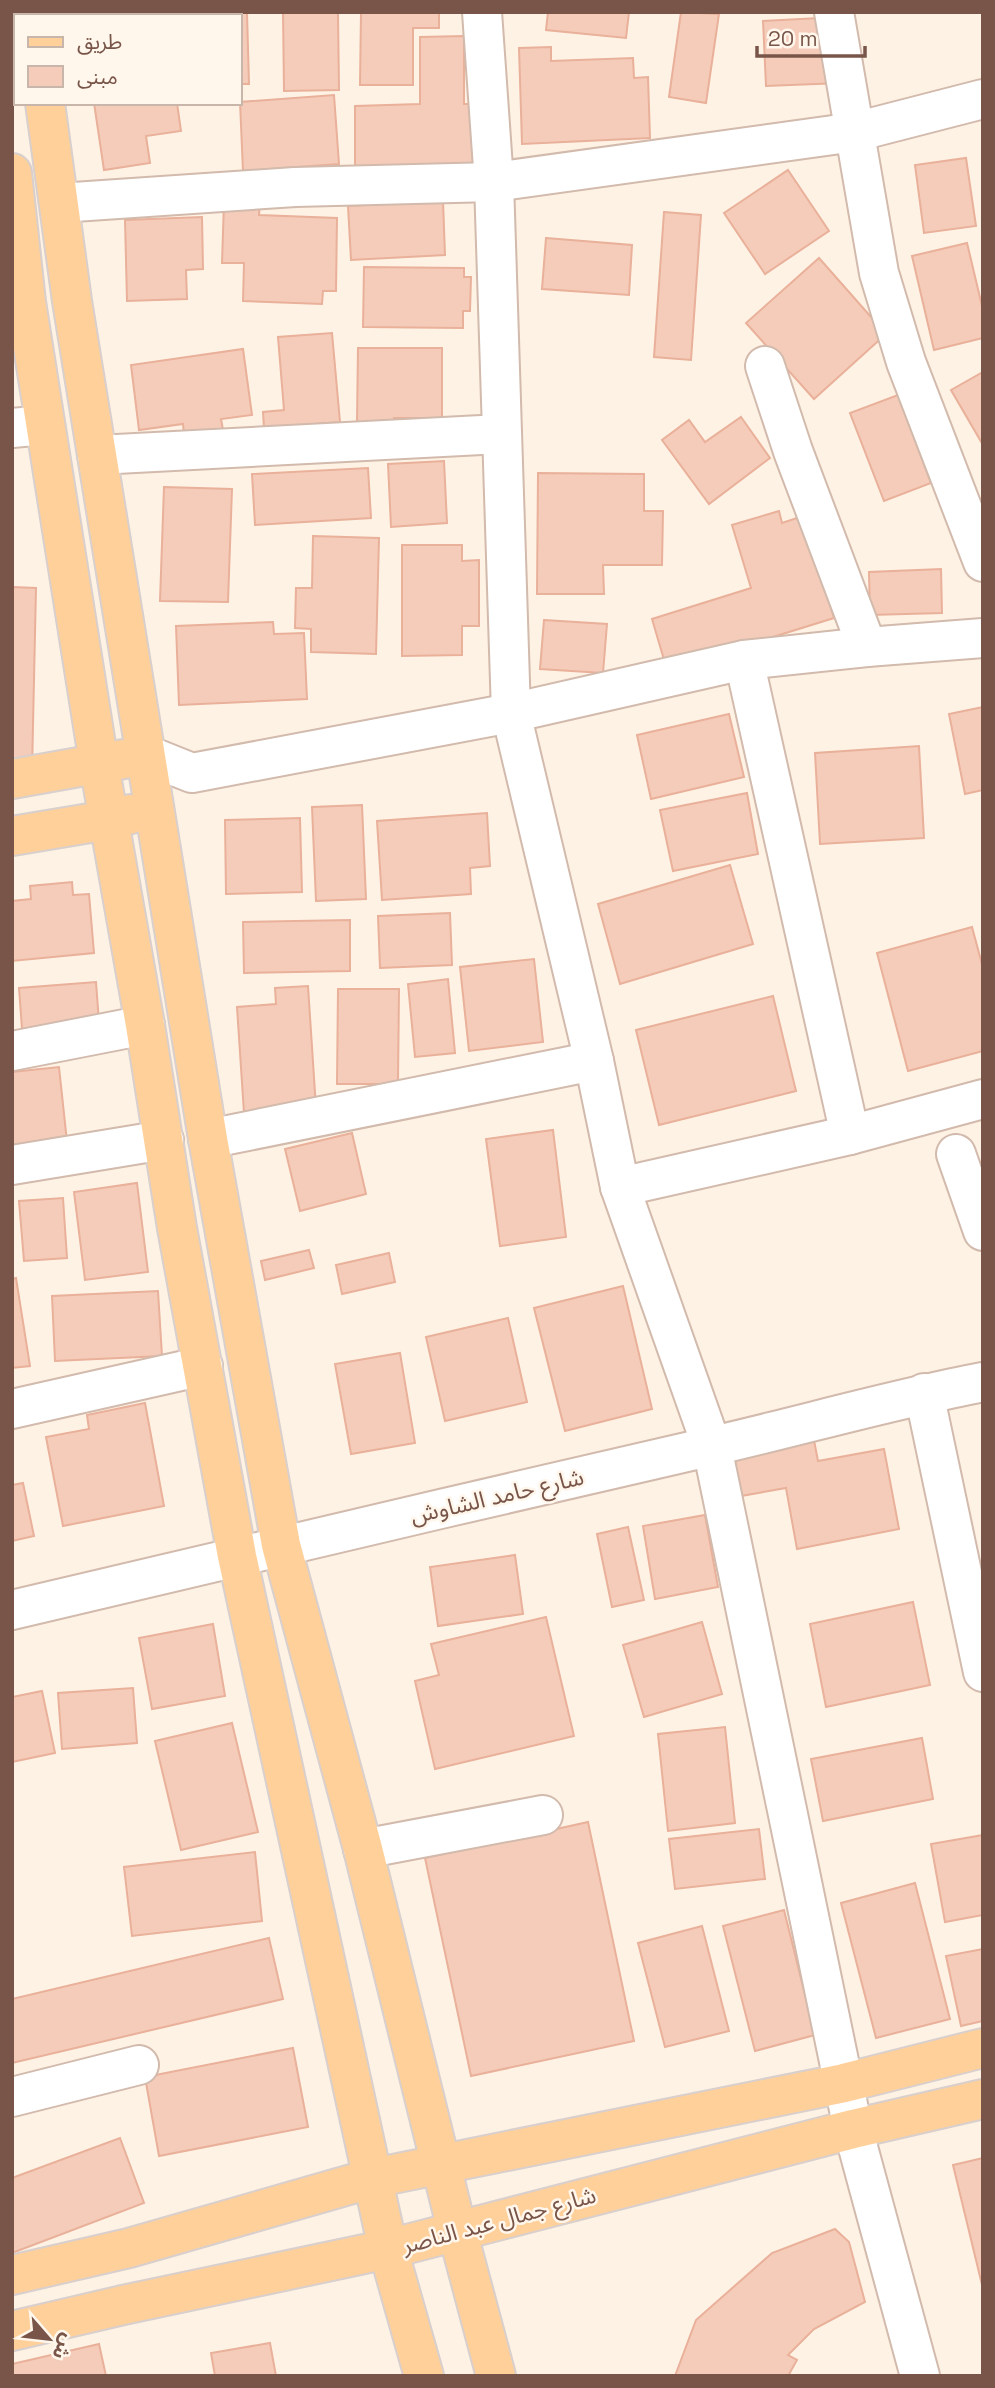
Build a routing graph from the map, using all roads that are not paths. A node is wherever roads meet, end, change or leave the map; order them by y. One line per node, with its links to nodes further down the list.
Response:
1 (482, 12): 6 (street)
2 (834, 12): 5 (street)
3 (983, 99): 5 (street)
4 (45, 105): 8 (main road)
5 (855, 132): 6 (street); 13 (street)
6 (494, 182): 8 (street); 11 (street)
7 (13, 185): 10 (main road)
8 (59, 203): 12 (main road)
9 (765, 366): 15 (street)
10 (28, 427): 19 (main road)
11 (501, 434): 12 (street); 17 (street)
12 (97, 455): 18 (main road)
13 (983, 562)
14 (983, 638): 15 (street)
15 (867, 647): 16 (street)
16 (744, 660): 17 (street); 29 (street)
17 (511, 713): 20 (street); 27 (street)
18 (147, 755): 19 (main road); 20 (street); 22 (main road)
19 (99, 764): 21 (main road); 23 (main road)
20 (192, 773): 22 (street)
21 (12, 779)
22 (155, 807): 23 (main road); 30 (main road)
23 (108, 820): 24 (main road); 25 (main road)
24 (12, 836)
25 (145, 1025): 26 (street); 31 (main road)
26 (12, 1051)
27 (594, 1061): 30 (street); 34 (street)
28 (983, 1099): 29 (street)
29 (850, 1135): 34 (street)
30 (208, 1139): 41 (main road)
31 (164, 1140): 33 (street); 36 (main road)
32 (956, 1154): 35 (street)
33 (12, 1165)
34 (620, 1187): 40 (street)
35 (983, 1231)
36 (203, 1366): 39 (street); 42 (main road)
37 (983, 1382): 38 (street, شارع حامد الشاوش)
38 (924, 1393): 40 (street, شارع حامد الشاوش); 44 (street)
39 (12, 1409)
40 (712, 1447): 41 (street, شارع حامد الشاوش); 49 (street)
41 (281, 1545): 42 (street, شارع حامد الشاوش); 46 (main road)
42 (237, 1556): 43 (street, شارع حامد الشاوش); 54 (main road)
43 (12, 1610)
44 (982, 1662)
45 (543, 1815): 46 (street)
46 (363, 1849): 53 (main road)
47 (983, 2048): 49 (main road)
48 (139, 2065): 50 (street)
49 (844, 2083): 52 (street); 53 (main road)
50 (12, 2096)
51 (983, 2099): 52 (main road, شارع جمال عبد الناصر)
52 (853, 2129): 55 (main road, شارع جمال عبد الناصر); 61 (street)
53 (441, 2163): 54 (main road); 55 (main road)
54 (373, 2178): 56 (main road); 57 (main road)
55 (457, 2230): 56 (main road, شارع جمال عبد الناصر); 60 (main road)
56 (388, 2249): 58 (main road, شارع جمال عبد الناصر); 59 (main road)
57 (12, 2275)
58 (12, 2331)
59 (424, 2376)
60 (496, 2376)
61 (920, 2376)

